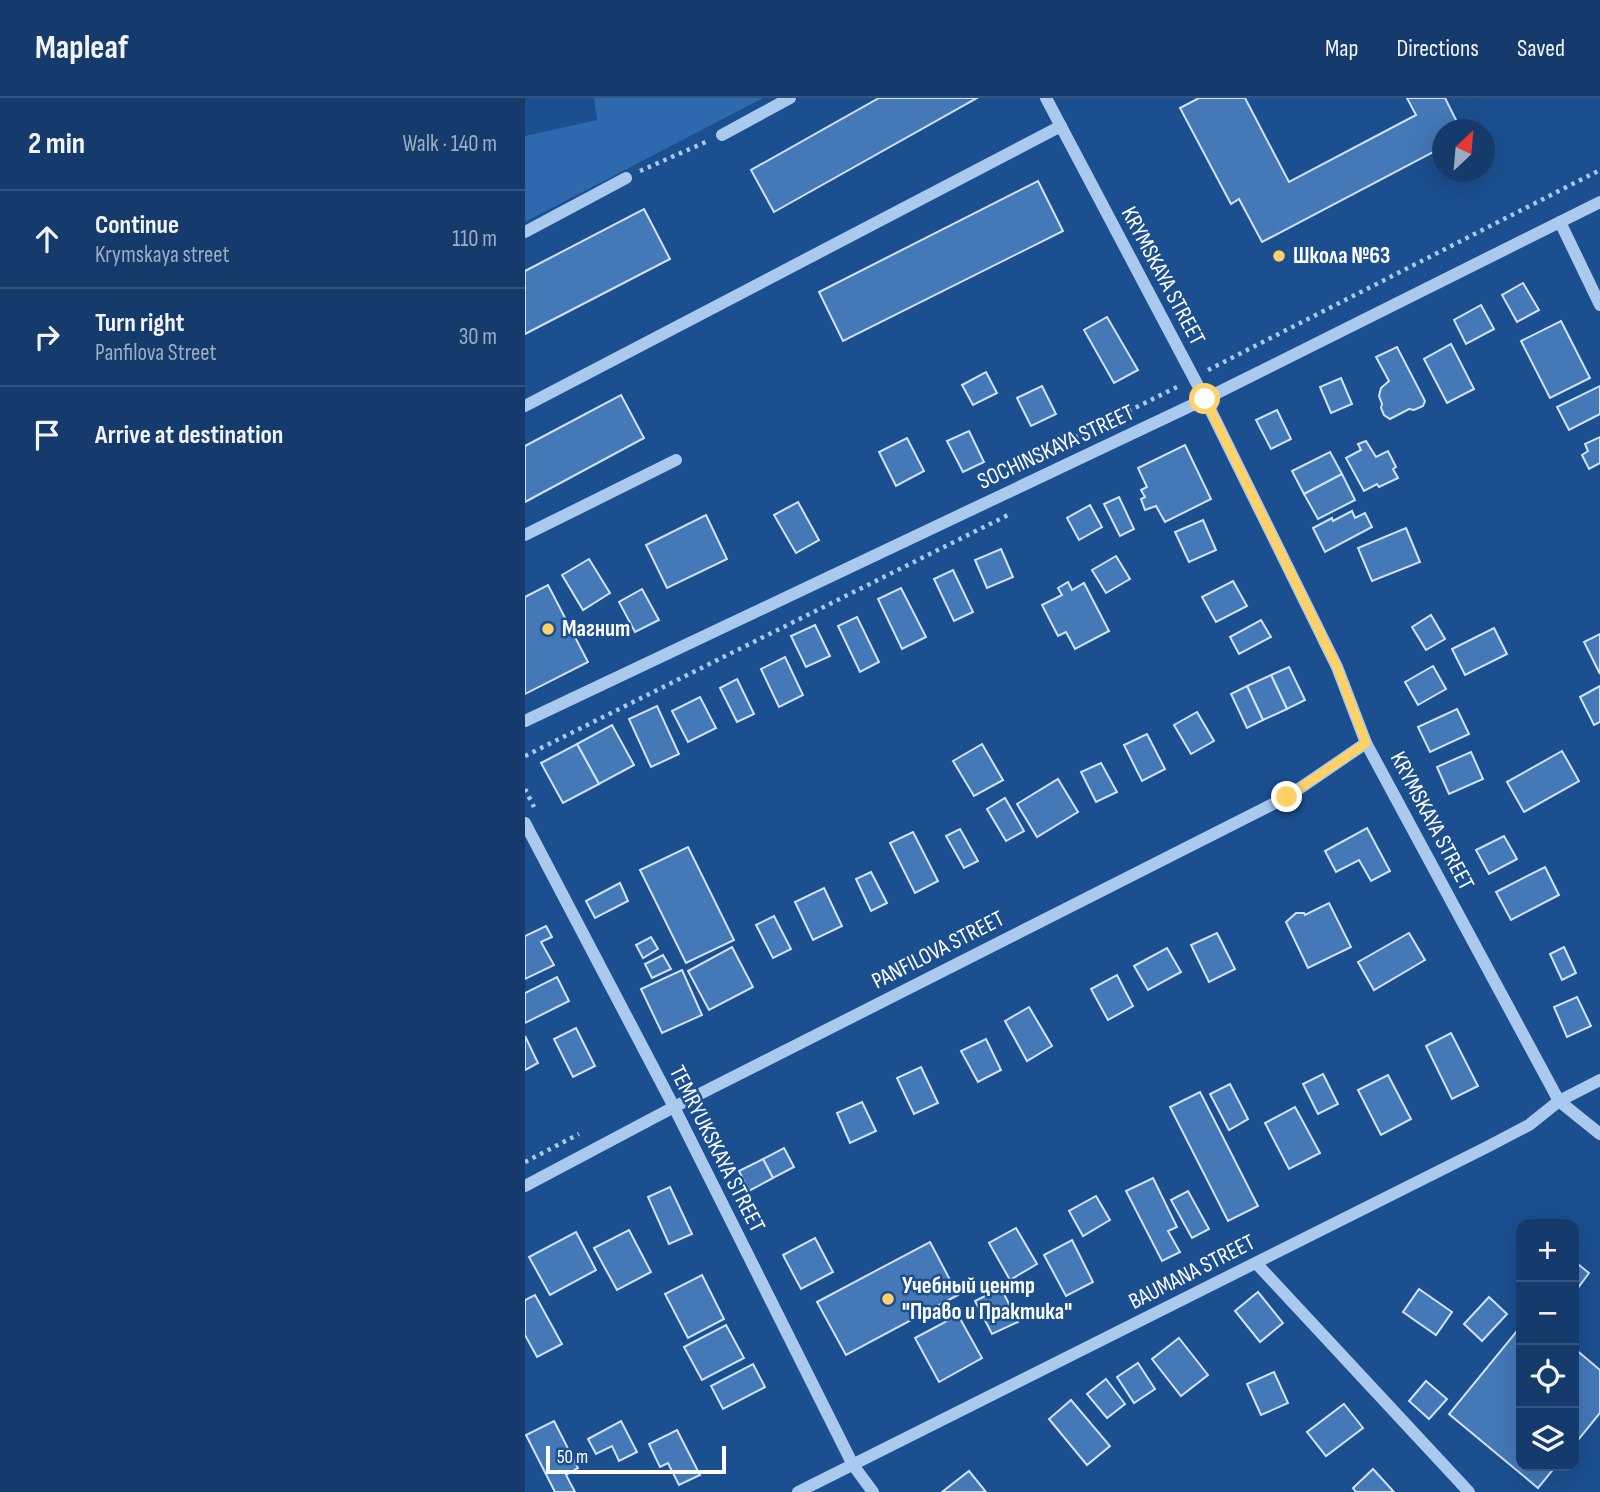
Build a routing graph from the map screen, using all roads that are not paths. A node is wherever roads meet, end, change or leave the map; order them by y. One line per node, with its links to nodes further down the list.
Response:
1 (790, 98): 4 (street)
2 (1046, 98): 3 (street, KRYMSKAYA STREET)
3 (1061, 126): 10 (street, KRYMSKAYA STREET); 11 (street)
4 (722, 135)
5 (626, 178): 8 (street)
6 (1600, 202): 7 (street, SOCHINSKAYA STREET)
7 (1560, 222): 9 (street); 10 (street, SOCHINSKAYA STREET)
8 (525, 232)
9 (1600, 305)
10 (1205, 399): 14 (street, SOCHINSKAYA STREET); 15 (street, KRYMSKAYA STREET)
11 (525, 406)
12 (676, 460): 13 (street)
13 (525, 535)
14 (525, 721)
15 (1366, 743): 18 (street, KRYMSKAYA STREET); 19 (street, PANFILOVA STREET)
16 (525, 823): 19 (street, TEMRYUKSKAYA STREET)
17 (1600, 1080): 18 (street, BAUMANA STREET)
18 (1559, 1101): 20 (street, KRYMSKAYA STREET); 22 (street, BAUMANA STREET)
19 (674, 1107): 21 (street, PANFILOVA STREET); 23 (street, TEMRYUKSKAYA STREET)
20 (1600, 1134)
21 (525, 1186)
22 (1256, 1263): 23 (street, BAUMANA STREET); 26 (street)
23 (853, 1465): 24 (street, BAUMANA STREET); 25 (street, TEMRYUKSKAYA STREET)
24 (798, 1492)
25 (873, 1492)
26 (1469, 1492)

